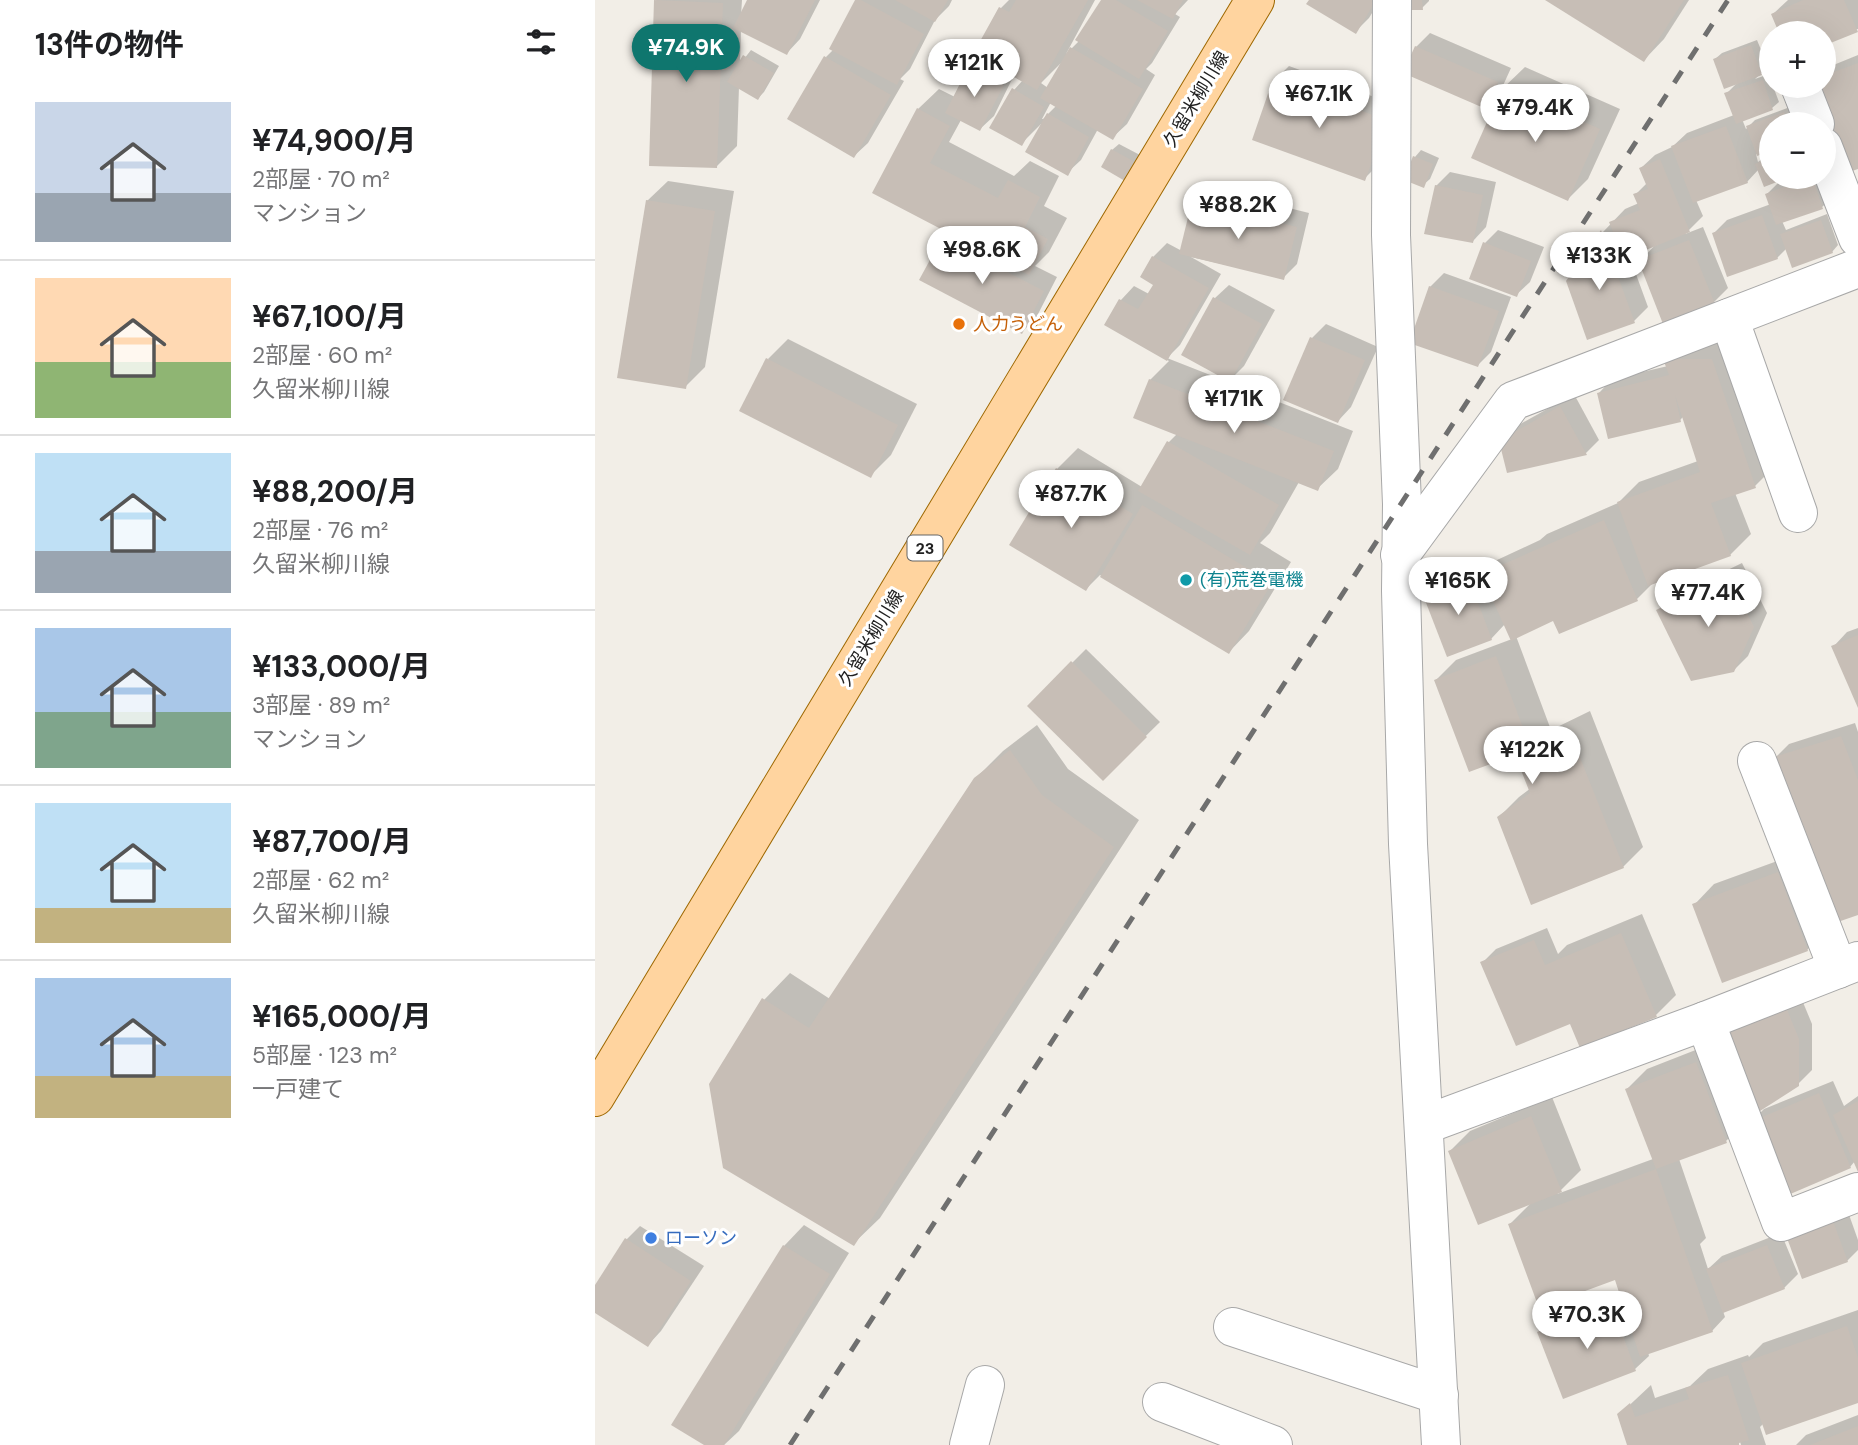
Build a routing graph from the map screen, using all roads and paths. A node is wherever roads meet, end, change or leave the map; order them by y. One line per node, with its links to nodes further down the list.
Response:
1 (1255, 0): 12 (main road, 久留米柳川線 / 23)
2 (1392, 0): 8 (street)
3 (1836, 181): 4 (street)
4 (1858, 238)
5 (1858, 268): 6 (street)
6 (1729, 317): 7 (street); 8 (street)
7 (1798, 513)
8 (1400, 555): 13 (street)
9 (1757, 761): 10 (street)
10 (1848, 965): 11 (street)
11 (1705, 1021): 13 (street); 14 (street)
12 (595, 1097)
13 (1424, 1125): 17 (street)
14 (1858, 1192)
15 (1233, 1327): 17 (street)
16 (985, 1385): 19 (street)
17 (1439, 1395): 21 (street)
18 (1162, 1402): 20 (street)
19 (969, 1445)
20 (1273, 1445)
21 (1441, 1445)

